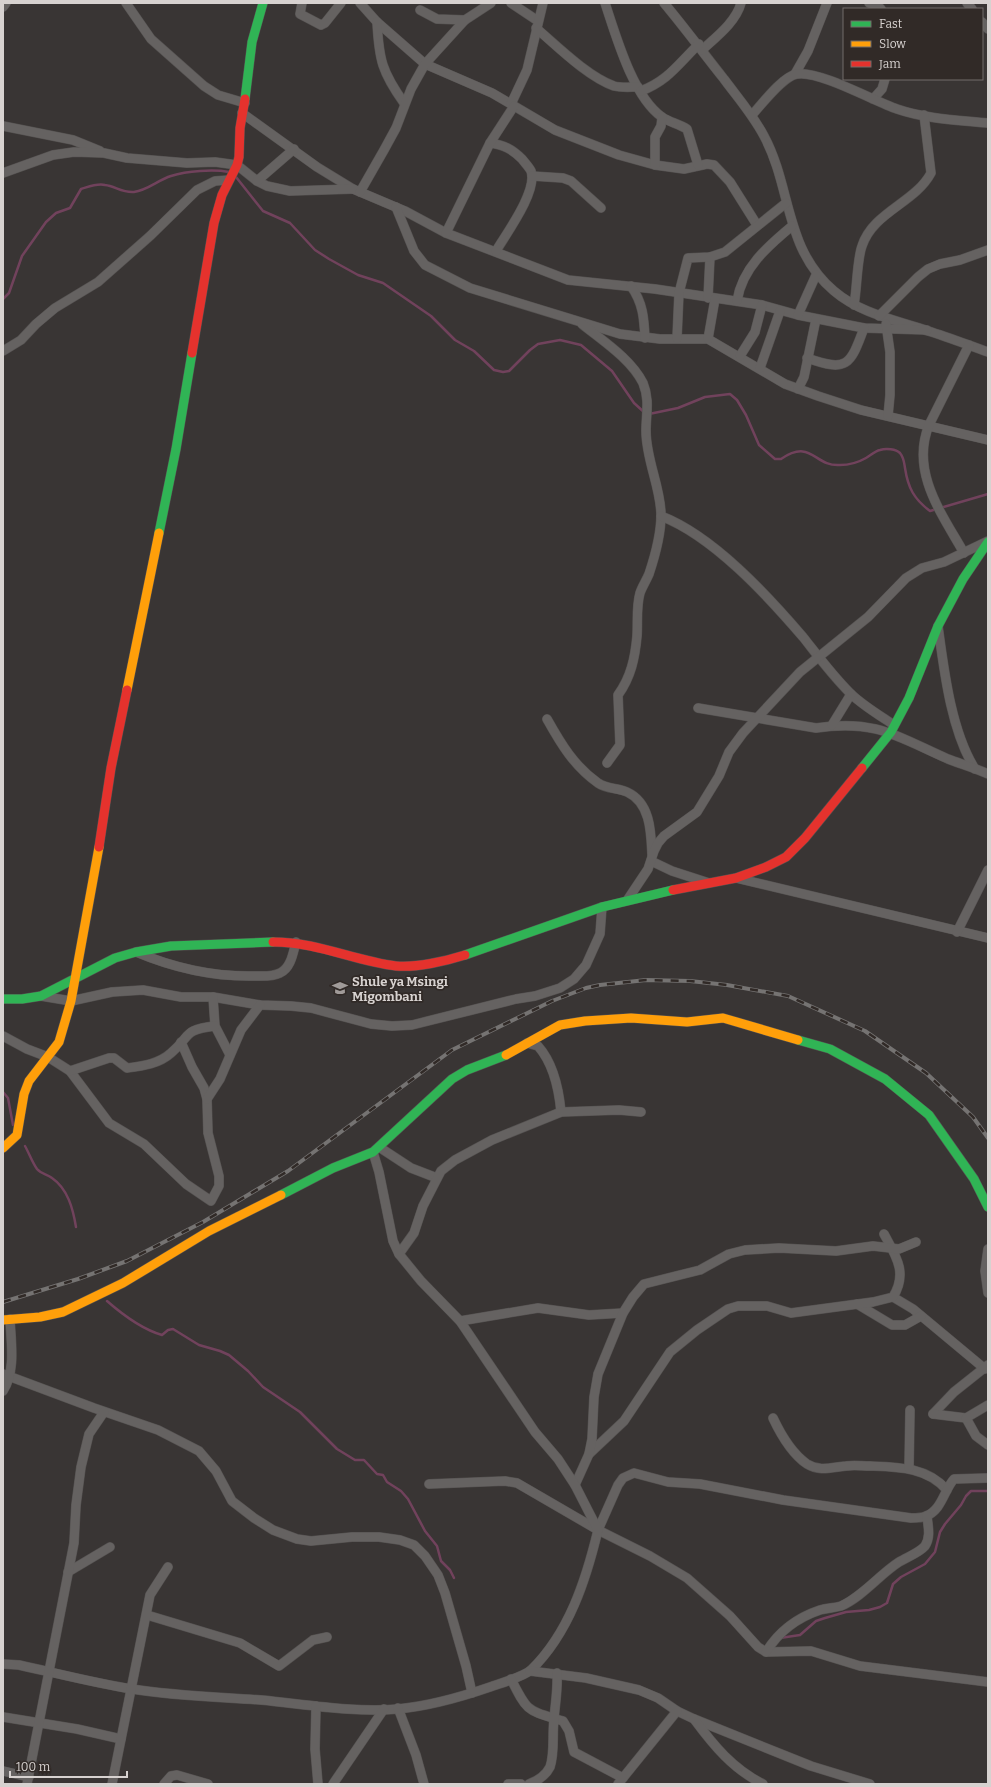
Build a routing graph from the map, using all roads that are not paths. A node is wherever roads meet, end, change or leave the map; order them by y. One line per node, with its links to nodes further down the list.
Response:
1 (6, 3): 15 (street)
2 (126, 3): 27 (street)
3 (262, 3): 27 (street)
4 (302, 3): 5 (street)
5 (341, 3)
6 (360, 3): 19 (street)
7 (493, 3): 18 (street)
8 (511, 3): 20 (street)
9 (543, 3): 20 (street)
10 (605, 3): 25 (street)
11 (664, 3): 21 (street)
12 (741, 3): 21 (street)
13 (828, 3): 23 (street)
14 (869, 3): 16 (street)
15 (3, 7)
16 (879, 8)
17 (420, 10): 18 (street)
18 (464, 20): 22 (street)
19 (377, 22): 22 (street); 28 (street)
20 (537, 24): 25 (street); 29 (street)
21 (701, 47): 25 (street); 31 (street)
22 (425, 64): 28 (street); 29 (street)
23 (795, 74): 26 (street); 31 (street)
24 (885, 80): 26 (street)
25 (640, 89): 33 (street)
26 (873, 99): 32 (street)
27 (245, 103): 30 (street)
28 (404, 103): 46 (street)
29 (513, 105): 36 (street); 39 (street)
30 (242, 113): 37 (street); 41 (street)
31 (752, 114): 47 (street)
32 (924, 115): 34 (street); 62 (street)
33 (662, 117): 39 (street); 40 (street)
34 (986, 125)
35 (3, 126): 38 (street)
36 (490, 143): 43 (street); 52 (street)
37 (294, 149): 45 (street); 46 (street)
38 (104, 153): 41 (street); 42 (street)
39 (655, 165): 40 (street)
40 (698, 165): 50 (street)
41 (237, 166): 44 (street); 45 (street)
42 (3, 173)
43 (532, 176): 49 (street); 54 (street)
44 (229, 180): 75 (street); 108 (street)
45 (256, 181): 46 (street)
46 (357, 190): 48 (street)
47 (786, 203): 50 (street); 51 (street)
48 (396, 207): 52 (street); 67 (street)
49 (601, 208)
50 (757, 225): 55 (street)
51 (792, 226): 56 (street); 60 (street)
52 (446, 233): 54 (street)
53 (988, 250): 65 (street)
54 (496, 251): 57 (street)
55 (710, 257): 58 (street); 59 (street)
56 (816, 275): 62 (street); 64 (street)
57 (631, 286): 58 (street); 71 (street)
58 (679, 292): 59 (street); 72 (street)
59 (711, 298): 60 (street); 73 (street)
60 (737, 301): 61 (street)
61 (762, 305): 63 (street); 77 (street)
62 (854, 305): 65 (street)
63 (780, 310): 64 (street); 79 (street)
64 (798, 316): 66 (street)
65 (882, 317): 69 (street); 70 (street)
66 (816, 319): 68 (street); 78 (street)
67 (578, 321): 71 (street); 84 (street)
68 (864, 328): 69 (street); 78 (street)
69 (886, 330): 70 (street); 81 (street)
70 (927, 330): 74 (street)
71 (645, 338): 72 (street)
72 (677, 338): 73 (street)
73 (708, 338): 77 (street)
74 (969, 345): 76 (street); 82 (street)
75 (3, 351)
76 (988, 352)
77 (740, 356): 79 (street)
78 (807, 358): 80 (street)
79 (760, 368): 80 (street)
80 (798, 389): 81 (street)
81 (888, 416): 82 (street)
82 (929, 425): 83 (street); 86 (street)
83 (988, 440)
84 (661, 516): 88 (street); 95 (street)
85 (988, 541): 86 (street); 87 (street)
86 (964, 553): 88 (street)
87 (938, 626): 94 (street); 96 (street)
88 (818, 657): 89 (street); 91 (street)
89 (851, 694): 93 (street); 94 (street)
90 (698, 708): 91 (street)
91 (757, 718): 93 (street); 98 (street)
92 (547, 719): 98 (street)
93 (832, 725): 94 (street)
94 (892, 728): 96 (street); 100 (street)
95 (607, 763)
96 (975, 769): 97 (street)
97 (988, 774)
98 (652, 858): 101 (street); 102 (street)
99 (988, 870): 104 (street)
100 (736, 878): 101 (street); 104 (street)
101 (710, 883): 102 (street)
102 (628, 899): 103 (street)
103 (602, 907): 106 (street); 113 (street)
104 (957, 932): 105 (street)
105 (988, 938)
106 (296, 942): 107 (street); 107 (street)
107 (136, 952): 108 (street)
108 (74, 979): 109 (street); 112 (street)
109 (41, 996): 111 (street); 112 (street)
110 (213, 997): 112 (street); 113 (street); 114 (street)
111 (3, 999)
112 (71, 1001): 119 (street)
113 (260, 1005): 118 (street)
114 (215, 1026): 116 (street); 118 (street)
115 (3, 1036): 119 (street)
116 (181, 1042): 120 (street); 121 (street)
117 (527, 1043): 122 (street); 125 (street); 127 (street)
118 (230, 1055): 121 (street)
119 (48, 1057): 120 (street); 124 (street)
120 (70, 1071): 121 (street)
121 (207, 1099)
122 (562, 1112): 123 (street); 126 (street)
123 (640, 1112)
124 (3, 1148)
125 (376, 1150): 126 (street); 132 (street); 138 (street)
126 (438, 1178): 132 (street)
127 (988, 1207)
128 (884, 1234): 130 (street)
129 (916, 1242): 130 (street)
130 (892, 1249): 134 (street); 136 (street)
131 (988, 1249): 133 (street)
132 (399, 1254): 139 (street)
133 (988, 1293)
134 (893, 1297): 135 (street); 137 (street)
135 (857, 1304): 137 (street); 149 (street)
136 (623, 1313): 139 (street); 149 (street)
137 (921, 1316): 140 (street)
138 (6, 1320): 141 (street)
139 (460, 1321): 153 (street)
140 (986, 1367): 147 (street)
141 (6, 1375): 142 (street); 145 (street)
142 (3, 1391)
143 (988, 1405): 147 (street)
144 (910, 1410): 150 (street)
145 (104, 1412): 159 (street); 170 (street)
146 (773, 1418): 150 (street)
147 (966, 1418): 148 (street)
148 (988, 1445)
149 (589, 1454): 153 (street)
150 (909, 1468): 154 (street)
151 (988, 1478): 154 (street)
152 (429, 1484): 156 (street)
153 (575, 1485): 156 (street)
154 (947, 1490): 155 (street)
155 (927, 1516): 156 (street); 162 (street)
156 (598, 1530): 162 (street); 164 (street)
157 (110, 1547): 159 (street)
158 (168, 1567): 160 (street)
159 (68, 1572): 165 (street)
160 (147, 1615): 161 (street); 169 (street)
161 (327, 1637)
162 (766, 1652): 168 (street)
163 (3, 1664): 165 (street)
164 (530, 1671): 166 (street); 167 (street)
165 (50, 1672): 169 (street); 178 (street)
166 (557, 1673): 174 (street); 176 (street)
167 (511, 1679): 170 (street); 176 (street)
168 (988, 1682)
169 (131, 1689): 171 (street); 179 (street)
170 (472, 1693): 172 (street)
171 (316, 1706): 173 (street); 187 (street)
172 (398, 1708): 173 (street); 189 (street)
173 (384, 1709): 188 (street)
174 (677, 1711): 177 (street); 182 (street)
175 (3, 1717): 178 (street)
176 (554, 1718): 182 (street); 183 (street)
177 (694, 1719): 192 (street); 193 (street)
178 (40, 1722): 179 (street); 181 (street)
179 (122, 1739): 184 (street)
180 (3, 1771): 181 (street)
181 (28, 1780)
182 (620, 1781)
183 (534, 1783)
184 (112, 1784)
185 (164, 1784): 186 (street)
186 (208, 1784)
187 (318, 1784)
188 (333, 1784)
189 (424, 1784)
190 (508, 1784): 191 (street)
191 (521, 1784)
192 (764, 1784)
193 (870, 1784)

